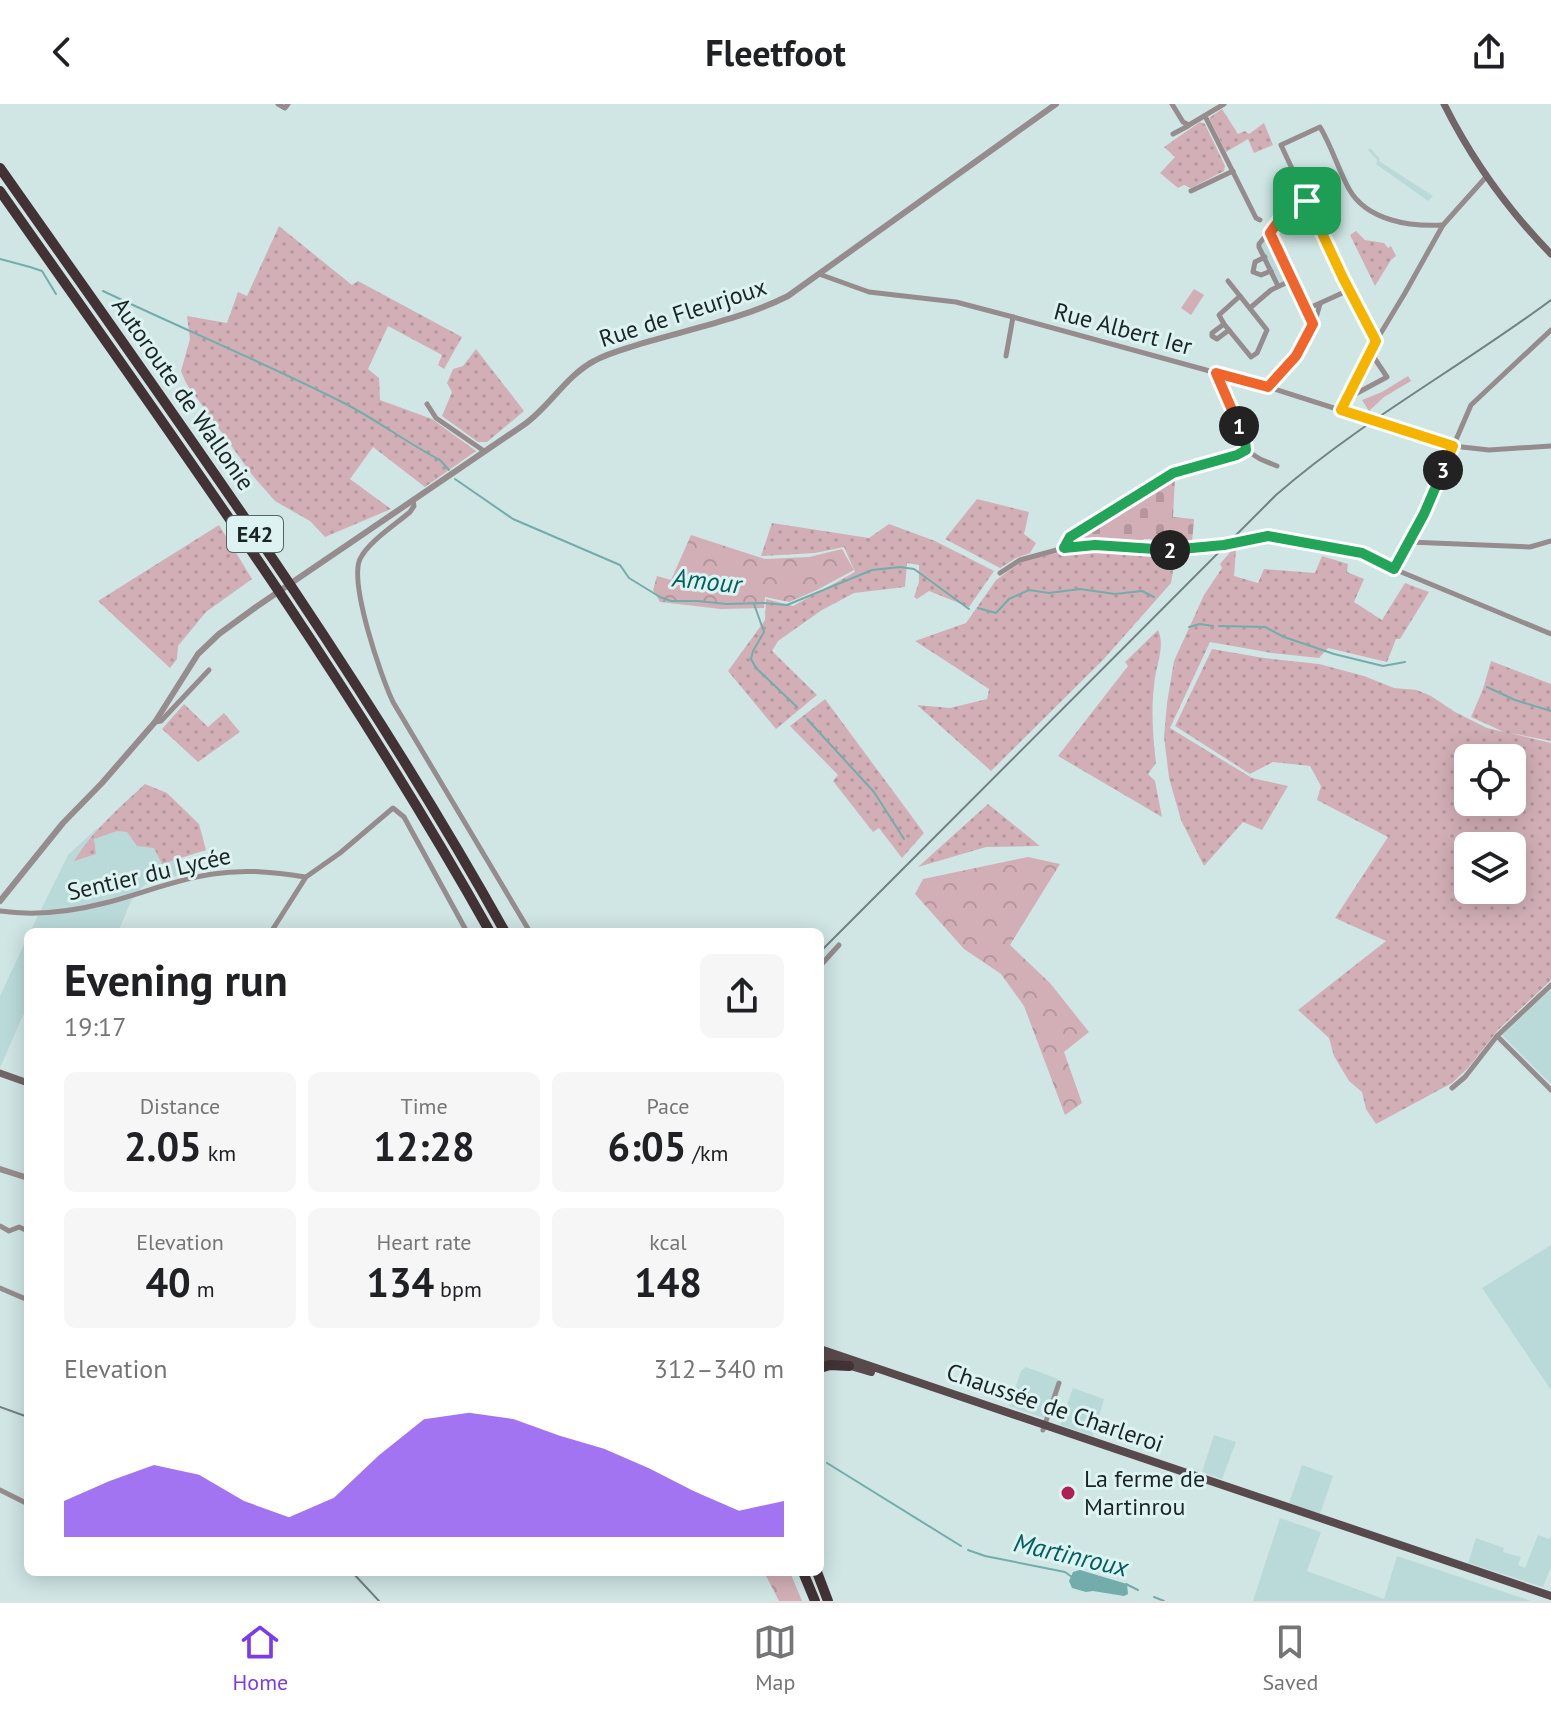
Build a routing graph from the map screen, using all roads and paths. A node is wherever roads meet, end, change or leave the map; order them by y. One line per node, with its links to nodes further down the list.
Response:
1 (278, 104): 2 (street)
2 (288, 104)
3 (1056, 104): 24 (street, Rue de Fleurjoux)
4 (1172, 104): 8 (street)
5 (1224, 104): 7 (street)
6 (1444, 104): 12 (main road)
7 (1205, 116): 8 (street); 11 (street)
8 (1189, 125): 9 (street)
9 (1173, 134)
10 (0, 168): 66 (highway, Autoroute de Wallonie / E42)
11 (1233, 171): 14 (street); 16 (street)
12 (1486, 177): 17 (street); 21 (main road)
13 (0, 191): 65 (highway, Autoroute de Wallonie / E42)
14 (1191, 191)
15 (1307, 201): 18 (street); 19 (street); 28 (street)
16 (1260, 220)
17 (1443, 225): 18 (street); 20 (street)
18 (1423, 227): 20 (street)
19 (1270, 233): 22 (street); 25 (street)
20 (1433, 244): 38 (street)
21 (1551, 254)
22 (1265, 257): 23 (street); 23 (street)
23 (1271, 271): 27 (street)
24 (819, 274): 33 (street, Rue Albert Ier); 49 (street, Rue de Fleurjoux)
25 (1292, 280): 27 (street); 32 (street)
26 (1228, 281): 29 (street)
27 (1278, 286): 31 (street)
28 (1349, 290): 30 (street); 38 (street)
29 (1240, 296): 31 (street); 34 (street)
30 (1320, 304): 32 (street); 35 (street)
31 (1250, 308): 36 (street)
32 (1306, 310): 35 (street)
33 (1013, 317): 40 (street); 41 (street, Rue Albert Ier)
34 (1224, 324): 36 (street); 36 (street)
35 (1313, 324): 42 (street)
36 (1229, 330)
37 (1551, 330): 46 (street)
38 (1376, 341): 39 (street)
39 (1370, 352): 43 (street); 43 (street)
40 (1006, 356)
41 (1216, 373): 42 (street, Rue Albert Ier); 48 (street)
42 (1268, 387): 45 (street, Rue Albert Ier)
43 (1346, 400): 45 (street)
44 (427, 404): 49 (street)
45 (1341, 410): 46 (street, Rue Albert Ier)
46 (1453, 446): 47 (street, Rue Albert Ier); 53 (street)
47 (1551, 446)
48 (1246, 450): 50 (street); 54 (street)
49 (484, 451): 51 (street, Rue de Fleurjoux)
50 (1277, 466)
51 (413, 501): 59 (street, Rue de Fleurjoux); 67 (street)
52 (1551, 541): 53 (street)
53 (1409, 542): 55 (street)
54 (1064, 548): 55 (street); 56 (street)
55 (1394, 569): 57 (street)
56 (1000, 573)
57 (1551, 634)
58 (209, 670): 59 (street, Rue de Fleurjoux)
59 (155, 722): 61 (street, Rue de Fleurjoux)
60 (306, 877): 62 (street, Sentier du Lycée); 63 (street); 64 (street)
61 (0, 901)
62 (0, 911)
63 (274, 928)
64 (465, 928)
65 (488, 928)
66 (503, 928)
67 (528, 928)
68 (839, 945): 69 (street)
69 (824, 962)
70 (1551, 985): 71 (street)
71 (1497, 1036): 74 (street); 75 (street)
72 (1, 1075): 73 (main road)
73 (24, 1082)
74 (1452, 1088)
75 (1551, 1090)
76 (0, 1169): 77 (street)
77 (24, 1177)
78 (0, 1226): 79 (street)
79 (24, 1229)
80 (0, 1288): 81 (street)
81 (24, 1298)
82 (824, 1350): 87 (main road, Chaussée de Charleroi)
83 (824, 1358): 84 (main road, Chaussée de Charleroi)
84 (849, 1366): 85 (highway); 87 (main road, Chaussée de Charleroi)
85 (824, 1367)
86 (1059, 1383): 87 (street)
87 (1043, 1428): 92 (main road, Chaussée de Charleroi)
88 (0, 1490): 89 (street)
89 (24, 1502)
90 (805, 1576): 93 (highway)
91 (819, 1576): 94 (highway)
92 (1550, 1599)
93 (815, 1601)
94 (828, 1601)

